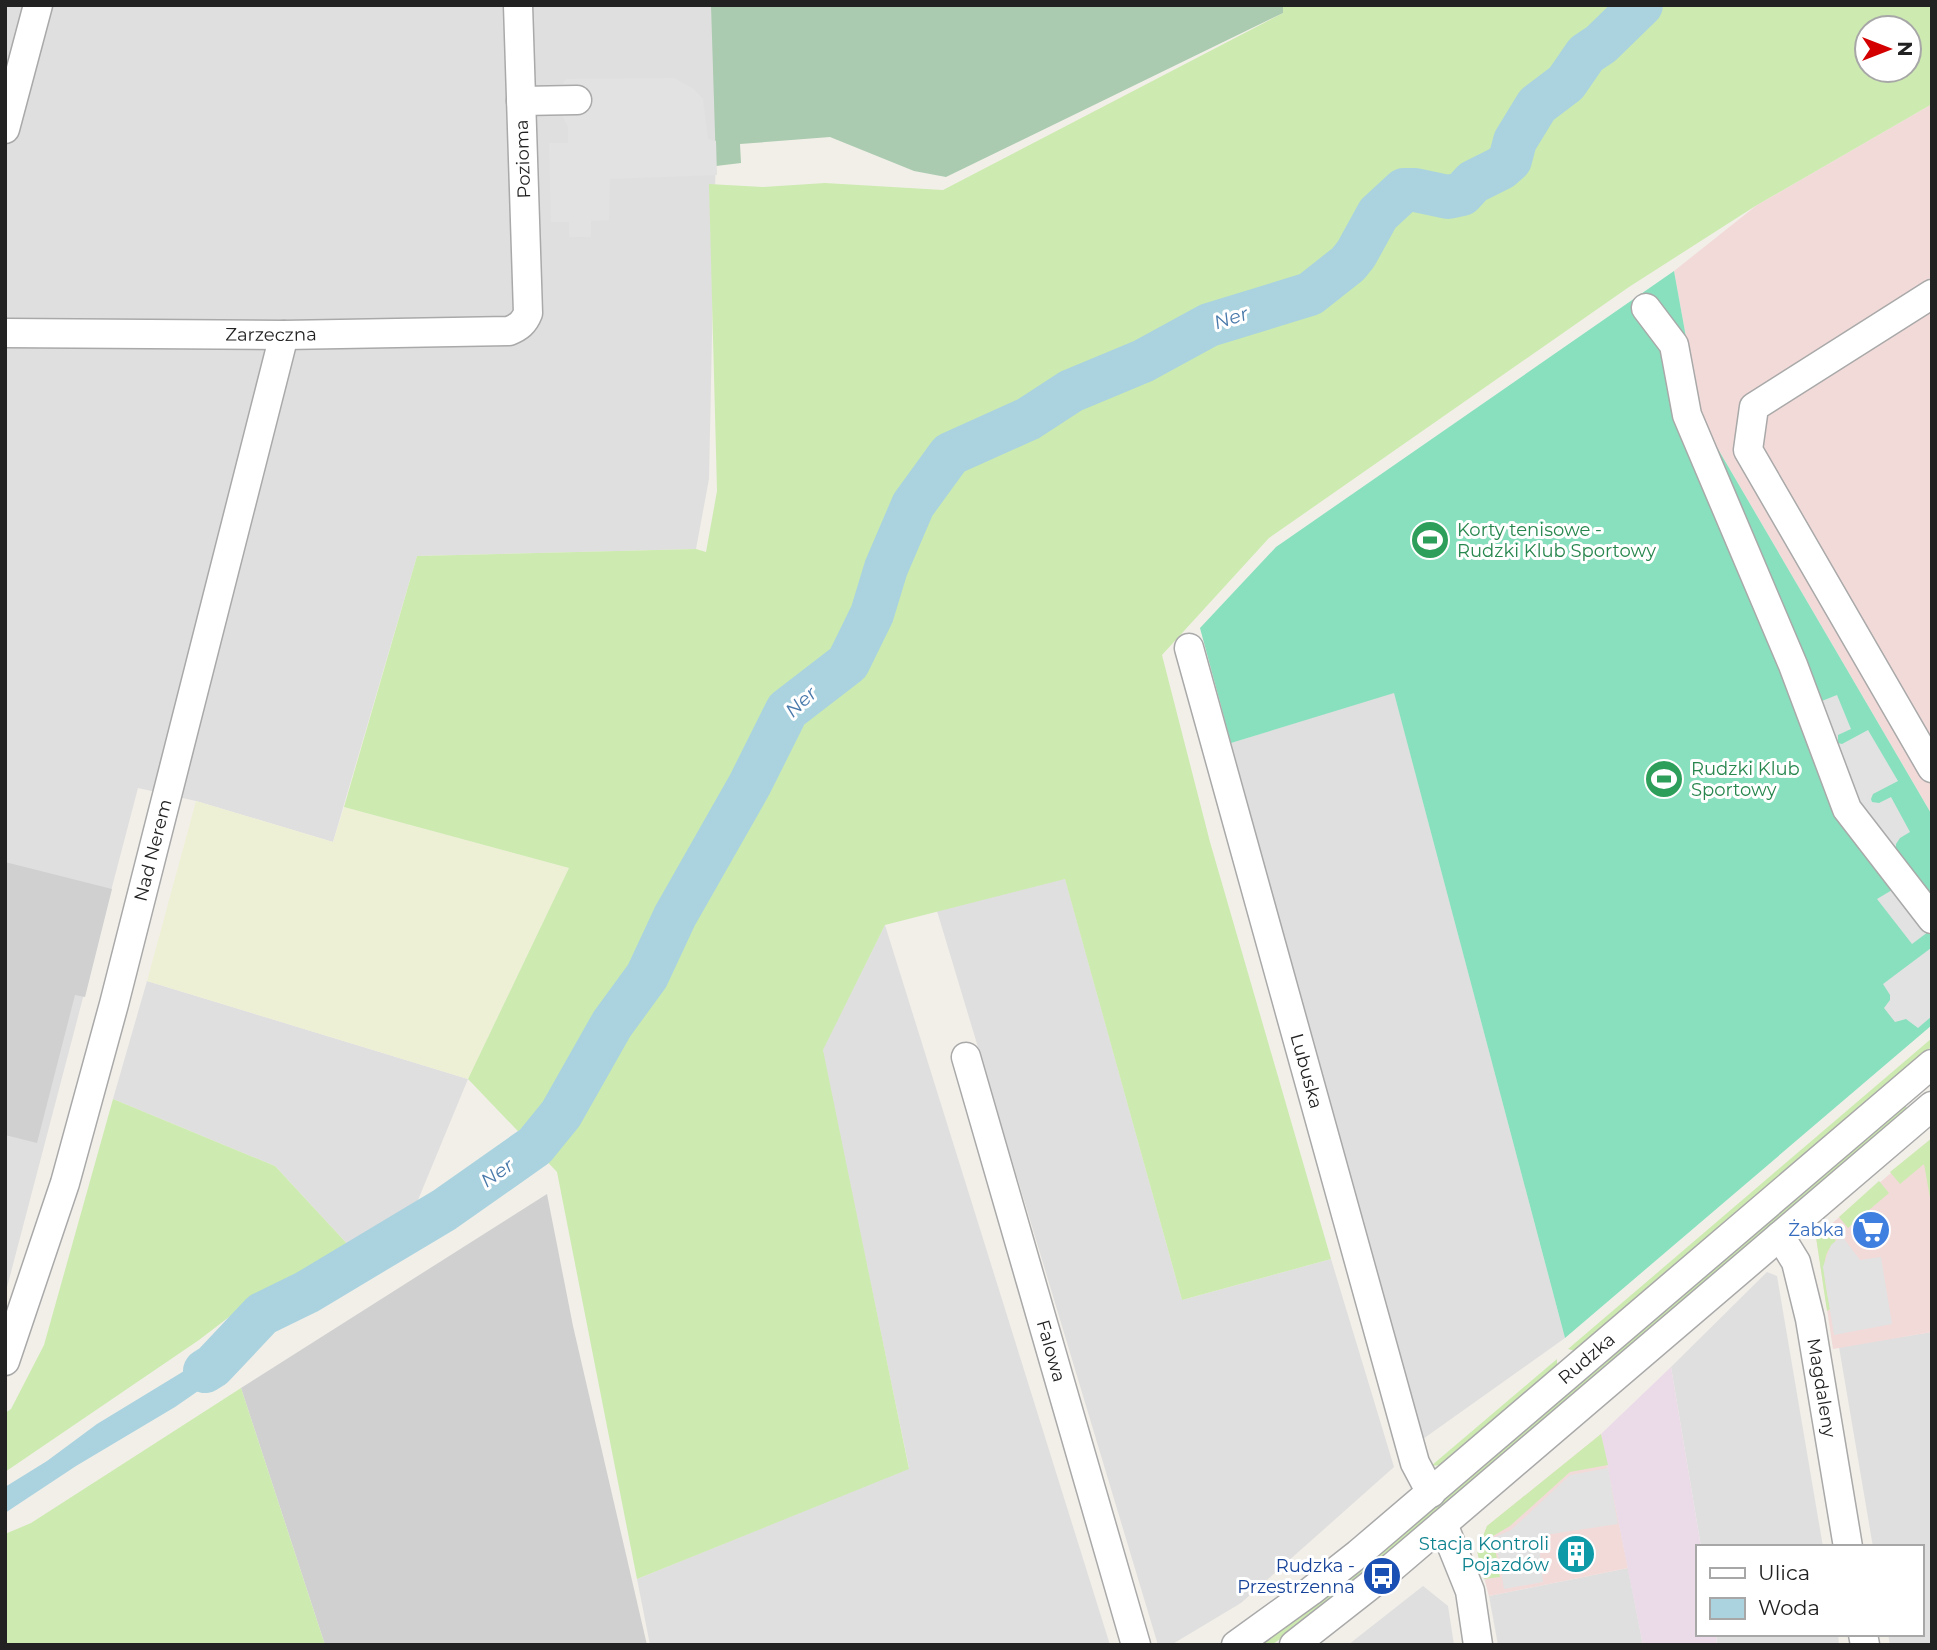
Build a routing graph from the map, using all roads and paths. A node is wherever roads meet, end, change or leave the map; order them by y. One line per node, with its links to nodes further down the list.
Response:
1 (38, 5): 5 (street)
2 (518, 5): 4 (street, Pozioma)
3 (577, 100): 4 (street)
4 (521, 101): 8 (street, Pozioma)
5 (5, 128)
6 (1932, 294): 12 (street)
7 (1646, 308): 13 (street)
8 (528, 313): 10 (street, Zarzeczna)
9 (5, 333): 10 (street, Zarzeczna)
10 (284, 335): 18 (street, Nad Nerem)
11 (1189, 648): 19 (street, Lubuska)
12 (1932, 768)
13 (1932, 919)
14 (966, 1057): 22 (street, Falowa)
15 (1932, 1064): 19 (street, Rudzka)
16 (1932, 1106): 17 (street, Rudzka)
17 (1780, 1236): 20 (street, Rudzka); 21 (street, Magdaleny)
18 (5, 1361)
19 (1431, 1493): 23 (street, Rudzka)
20 (1443, 1524): 24 (street, Rudzka); 25 (street)
21 (1848, 1545)
22 (1136, 1645)
23 (1236, 1645)
24 (1294, 1645)
25 (1478, 1645)

